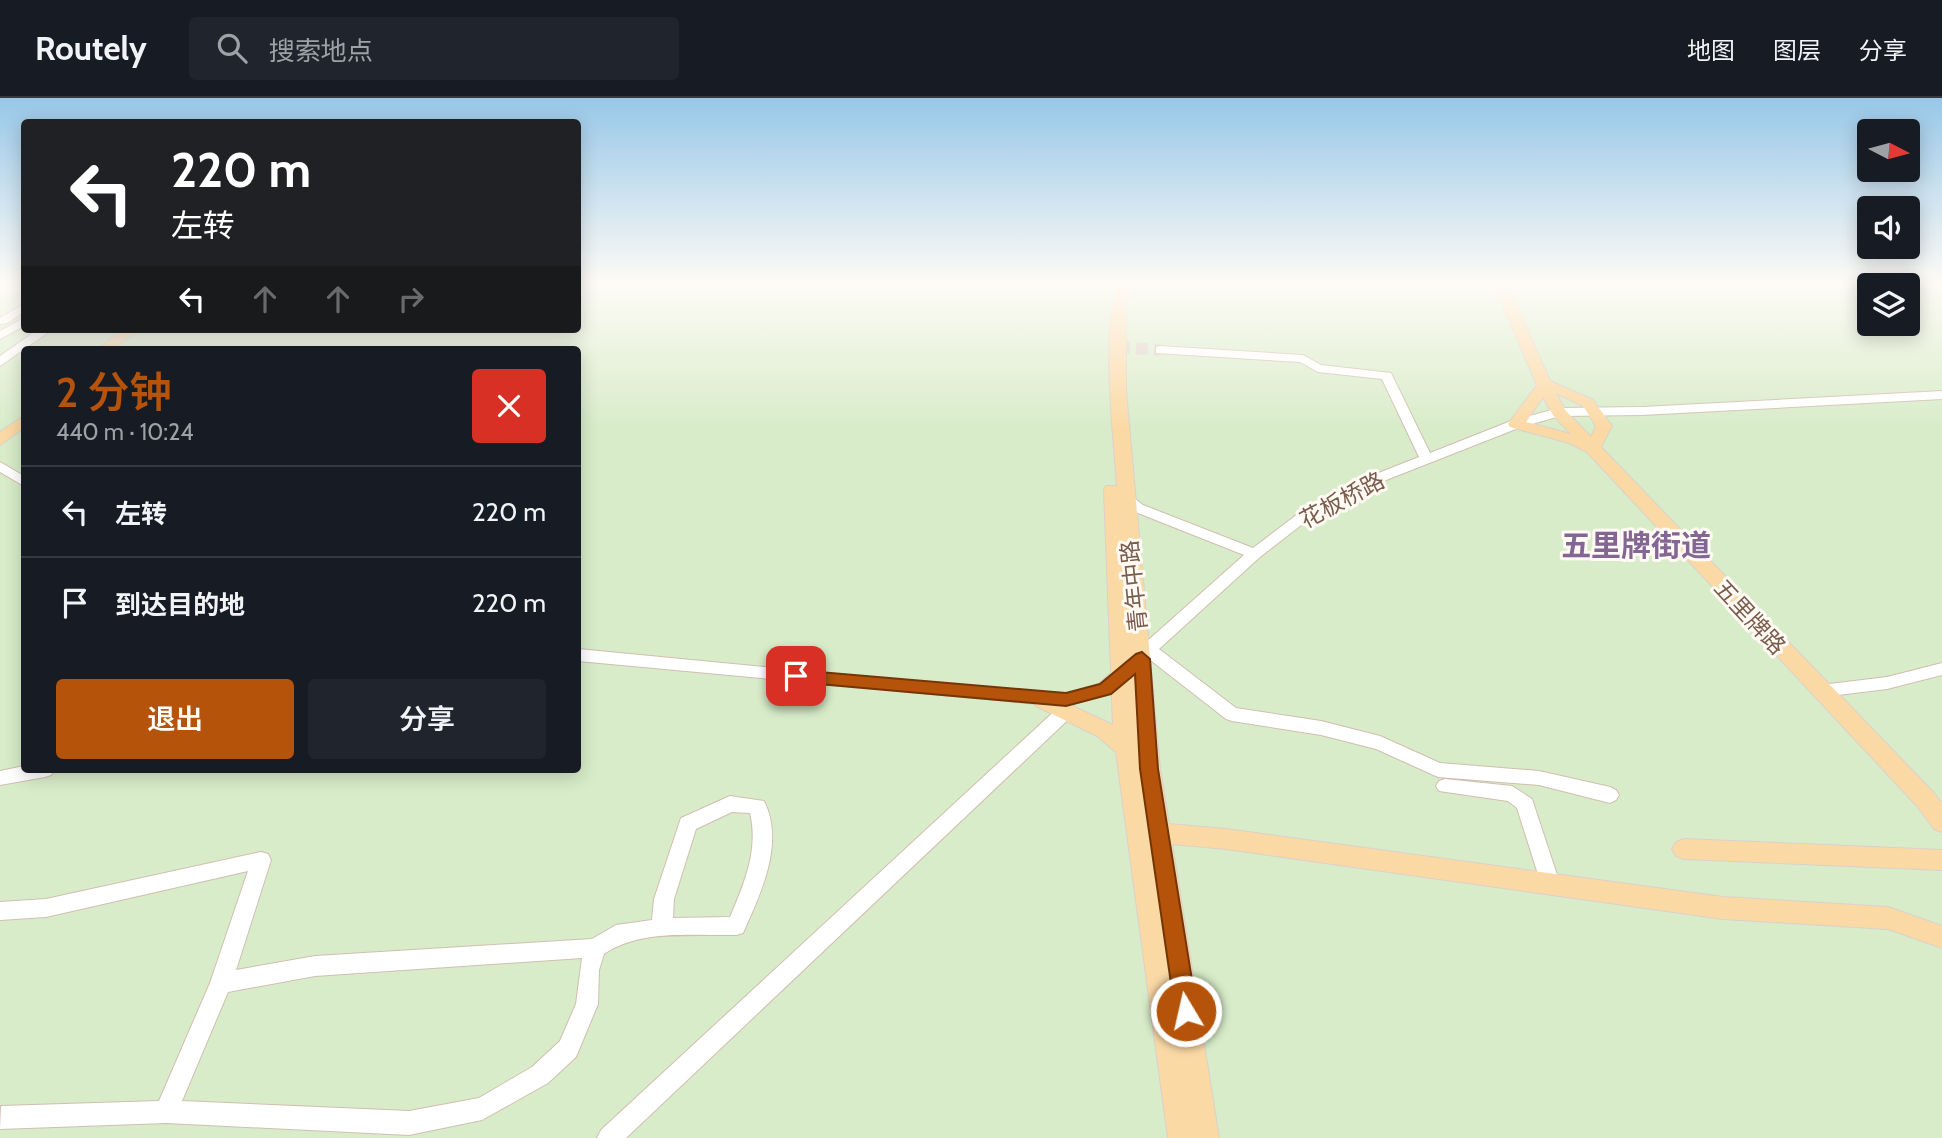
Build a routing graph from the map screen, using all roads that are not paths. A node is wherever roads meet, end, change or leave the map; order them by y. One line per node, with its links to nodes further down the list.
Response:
1 (1107, 332): 31 (main road, 青年中路)
2 (1119, 332): 26 (main road, 青年中路)
3 (1524, 332): 13 (main road, 五里牌路)
4 (41, 333): 7 (street)
5 (127, 333): 8 (main road)
6 (139, 333): 9 (main road)
7 (23, 346)
8 (109, 346)
9 (122, 346)
10 (21, 347): 12 (street)
11 (1160, 350): 23 (street)
12 (0, 362)
13 (1548, 385): 16 (main road, 五里牌路); 17 (main road); 19 (main road)
14 (1942, 395): 17 (street, 花板桥路)
15 (21, 412): 20 (main road)
16 (1563, 412): 17 (street, 花板桥路); 19 (street, 花板桥路); 22 (main road, 五里牌路)
17 (1595, 412): 22 (main road)
18 (21, 423): 21 (main road)
19 (1516, 424): 22 (main road); 23 (street, 花板桥路)
20 (0, 428)
21 (0, 440)
22 (1595, 446): 32 (main road, 五里牌路)
23 (1426, 459): 27 (street, 花板桥路)
24 (0, 466): 25 (street)
25 (21, 480)
26 (1125, 498): 27 (street); 29 (main road, 青年中路)
27 (1255, 554): 29 (street, 花板桥路)
28 (581, 655): 33 (street, 花板桥路)
29 (1146, 655): 31 (street, 花板桥路); 39 (street); 42 (main road, 青年中路)
30 (1942, 669): 32 (street)
31 (1121, 677): 33 (street, 花板桥路); 35 (main road, 青年中路)
32 (1825, 690): 40 (main road, 五里牌路); 41 (main road, 五里牌路)
33 (1043, 700): 34 (main road)
34 (1066, 711): 35 (main road); 53 (street)
35 (1126, 749): 54 (main road, 青年中路)
36 (29, 773): 37 (street)
37 (0, 778)
38 (1445, 786): 45 (street)
39 (1610, 795)
40 (1942, 807)
41 (1942, 822)
42 (1159, 833): 45 (main road); 55 (main road, 青年中路)
43 (1684, 849): 44 (main road)
44 (1942, 860)
45 (1549, 884): 48 (main road)
46 (0, 911): 50 (street)
47 (662, 928): 47 (street); 49 (street)
48 (1942, 937)
49 (595, 948): 50 (street); 51 (street)
50 (222, 983): 51 (street)
51 (166, 1112): 52 (street)
52 (1, 1118)
53 (608, 1138)
54 (1182, 1138)
55 (1205, 1138)

